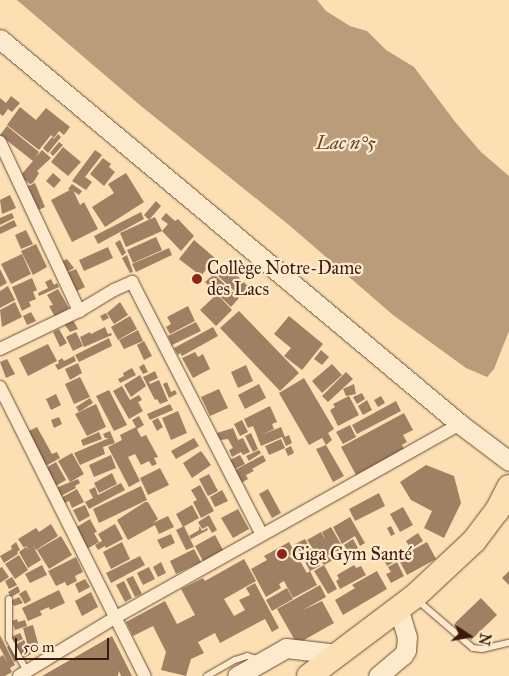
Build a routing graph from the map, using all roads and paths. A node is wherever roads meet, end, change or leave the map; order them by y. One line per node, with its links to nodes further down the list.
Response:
1 (0, 39): 6 (street)
2 (0, 142): 3 (street)
3 (79, 311): 4 (street); 9 (street)
4 (0, 349)
5 (0, 387): 12 (street)
6 (460, 424): 7 (street); 9 (street)
7 (509, 461)
8 (509, 488): 11 (highway)
9 (262, 535): 12 (street)
10 (9, 599): 16 (lane)
11 (406, 602): 13 (lane); 14 (highway); 21 (street)
12 (116, 617): 16 (street); 17 (street)
13 (509, 643)
14 (338, 654): 15 (street); 20 (highway)
15 (263, 660): 18 (lane); 19 (street)
16 (23, 673)
17 (145, 676)
18 (207, 676)
19 (237, 676)
20 (309, 676)
21 (378, 676)

